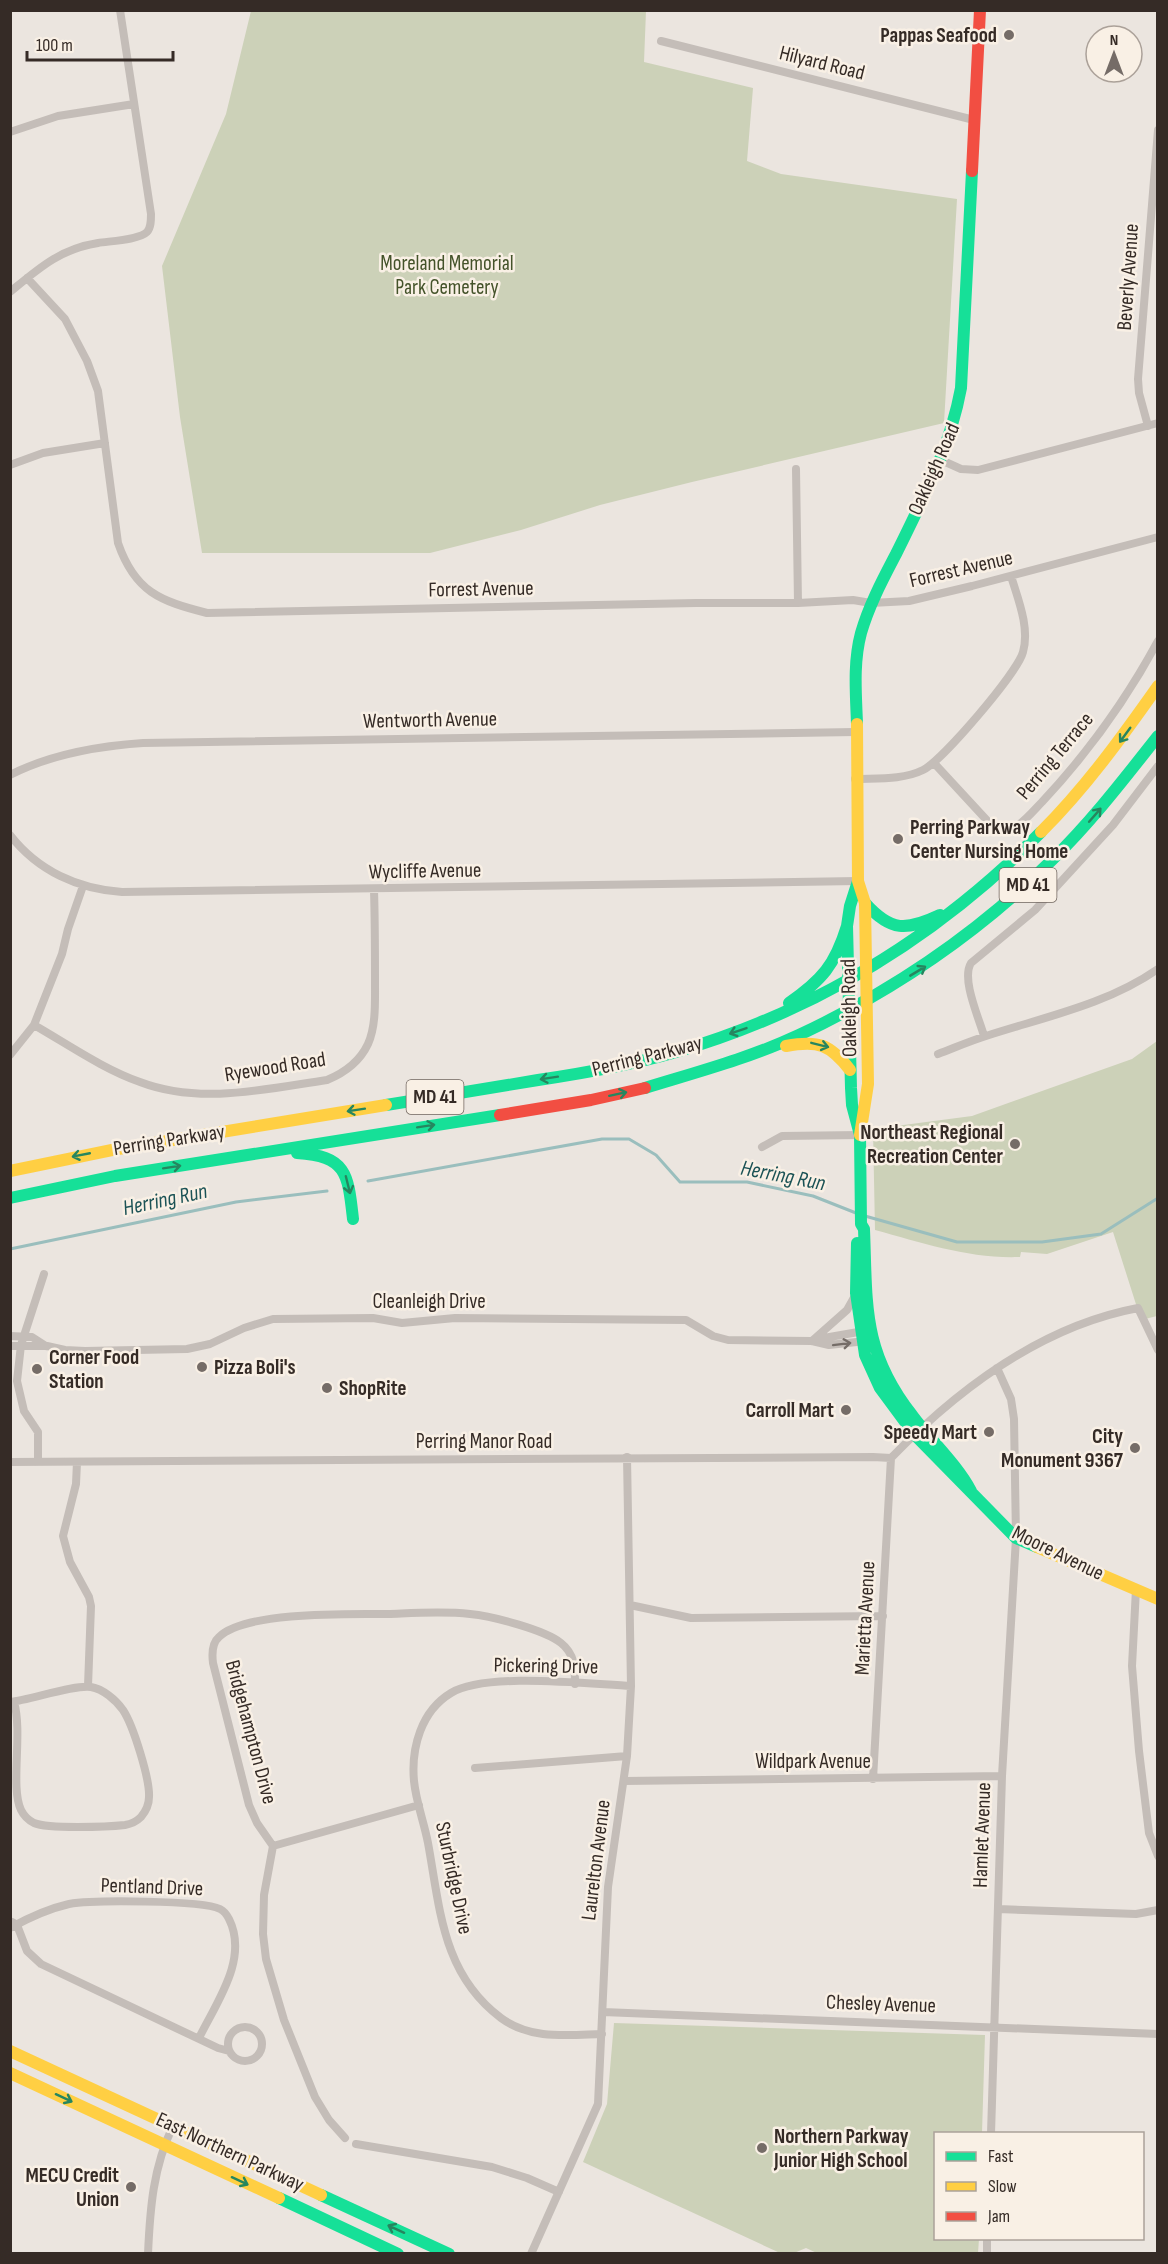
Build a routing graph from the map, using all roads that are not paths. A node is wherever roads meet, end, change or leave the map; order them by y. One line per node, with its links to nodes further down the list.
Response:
1 (120, 10): 4 (street)
2 (980, 10): 5 (main road, Oakleigh Road)
3 (661, 40): 5 (street, Hilyard Road)
4 (134, 104): 7 (street); 8 (street)
5 (974, 120): 12 (main road, Oakleigh Road)
6 (1158, 130): 10 (street, Beverly Avenue)
7 (10, 132)
8 (27, 278): 9 (street); 11 (street, Forrest Avenue)
9 (10, 292)
10 (1153, 424): 12 (street)
11 (105, 443): 13 (street); 17 (street, Forrest Avenue)
12 (941, 460): 18 (main road, Oakleigh Road)
13 (10, 465)
14 (796, 469): 17 (street)
15 (1158, 537): 16 (street, Forrest Avenue)
16 (1011, 576): 18 (street, Forrest Avenue); 23 (street)
17 (798, 603): 18 (street, Forrest Avenue)
18 (871, 603): 21 (main road, Oakleigh Road)
19 (1158, 641): 23 (street, Perring Terrace)
20 (1158, 686): 31 (main road, Perring Parkway / MD 41, one-way to 31)
21 (855, 732): 25 (street, Wentworth Avenue); 26 (main road, Oakleigh Road)
22 (1158, 736): 37 (main road, Perring Parkway / MD 41, one-way to 22)
23 (934, 763): 26 (street)
24 (1158, 766): 41 (street)
25 (10, 775)
26 (855, 778): 28 (main road, Oakleigh Road)
27 (10, 836): 29 (street, Wycliffe Avenue)
28 (858, 881): 30 (street, Wycliffe Avenue); 32 (main road, Oakleigh Road); 33 (main road, Oakleigh Road)
29 (83, 886): 30 (street, Wycliffe Avenue); 40 (street)
30 (374, 890): 40 (street, Ryewood Road)
31 (969, 901): 32 (main road); 35 (main road, Perring Parkway / MD 41)
32 (865, 903): 35 (main road, Oakleigh Road)
33 (847, 926): 36 (main road, Oakleigh Road); 39 (main road)
34 (1158, 969): 41 (street)
35 (866, 970): 36 (main road, Perring Parkway / MD 41); 37 (main road, Oakleigh Road)
36 (848, 981): 38 (main road, Oakleigh Road); 39 (main road, Perring Parkway / MD 41)
37 (867, 1000): 38 (main road, Perring Parkway / MD 41); 46 (main road, Oakleigh Road)
38 (849, 1010): 44 (main road, Perring Parkway / MD 41); 45 (main road, Oakleigh Road)
39 (758, 1024): 49 (main road, Perring Parkway / MD 41, one-way to 49)
40 (34, 1025): 43 (street)
41 (984, 1036): 42 (street)
42 (938, 1054)
43 (10, 1055)
44 (723, 1064): 45 (main road, one-way to 45); 48 (main road, Perring Parkway / MD 41, one-way to 44)
45 (850, 1070): 46 (main road, Oakleigh Road)
46 (860, 1135): 47 (street); 52 (main road, Oakleigh Road)
47 (762, 1147)
48 (264, 1152): 50 (main road, Perring Parkway / MD 41, one-way to 48); 51 (main road, one-way to 51)
49 (10, 1171)
50 (10, 1198)
51 (353, 1219)
52 (861, 1224): 54 (main road, Oakleigh Road); 57 (main road, Oakleigh Road)
53 (44, 1274): 55 (street)
54 (856, 1293): 57 (main road, Oakleigh Road); 58 (street)
55 (24, 1335): 56 (street, Cleanleigh Drive); 59 (street); 61 (street, Cleanleigh Drive)
56 (10, 1336)
57 (867, 1336): 58 (street, Cleanleigh Drive); 64 (main road, Oakleigh Road)
58 (812, 1341): 61 (street, Cleanleigh Drive)
59 (21, 1345): 60 (street, Cleanleigh Drive); 61 (street, Cleanleigh Drive); 68 (street)
60 (10, 1346)
61 (47, 1346)
62 (1158, 1350): 63 (street)
63 (997, 1368): 64 (street); 70 (street, Hamlet Avenue)
64 (919, 1431): 66 (street); 70 (main road, Moore Avenue)
65 (627, 1458): 66 (street, Perring Manor Road); 69 (street, Perring Manor Road); 73 (street, Laurelton Avenue)
66 (891, 1458): 74 (street, Marietta Avenue)
67 (10, 1462): 68 (street, Perring Manor Road)
68 (38, 1462): 69 (street, Perring Manor Road)
69 (76, 1462): 76 (street)
70 (1016, 1538): 71 (main road, Moore Avenue); 81 (street, Hamlet Avenue)
71 (1136, 1589): 72 (main road, Moore Avenue); 86 (street)
72 (1158, 1599)
73 (630, 1605): 74 (street); 77 (street, Laurelton Avenue)
74 (883, 1616): 82 (street, Marietta Avenue)
75 (575, 1684): 77 (street, Pickering Drive); 84 (street, Pickering Drive); 85 (street, Bridgehampton Drive)
76 (88, 1686): 78 (street); 78 (street)
77 (631, 1686): 79 (street, Laurelton Avenue)
78 (12, 1702)
79 (627, 1756): 80 (street); 83 (street, Laurelton Avenue)
80 (475, 1768)
81 (1002, 1776): 82 (street, Wildpark Avenue); 87 (street, Hamlet Avenue)
82 (873, 1779): 83 (street, Wildpark Avenue)
83 (624, 1781): 90 (street, Laurelton Avenue)
84 (419, 1805): 85 (street); 92 (street, Sturbridge Drive)
85 (273, 1846): 100 (street)
86 (1158, 1856)
87 (998, 1909): 88 (street); 91 (street, Hamlet Avenue)
88 (1158, 1910)
89 (12, 1925): 94 (street, Pentland Drive); 94 (street, Pentland Drive)
90 (603, 2012): 91 (street, Chesley Avenue); 92 (street, Laurelton Avenue)
91 (994, 2026): 93 (street, Chesley Avenue); 99 (street, Hamlet Avenue)
92 (602, 2034): 103 (street, Laurelton Avenue)
93 (1158, 2034)
94 (199, 2038): 95 (street, Pentland Drive)
95 (229, 2050): 95 (street, Pentland Drive)
96 (10, 2051): 98 (main road, East Northern Parkway)
97 (10, 2073): 102 (main road, East Northern Parkway, one-way to 102)
98 (173, 2126): 102 (street); 106 (main road, East Northern Parkway, one-way to 98)
99 (991, 2132)
100 (345, 2138)
101 (356, 2144): 103 (street)
102 (164, 2145): 104 (street); 105 (main road, East Northern Parkway, one-way to 105)
103 (559, 2192): 107 (street, Laurelton Avenue)
104 (148, 2253)
105 (398, 2253)
106 (449, 2253)
107 (531, 2253)

